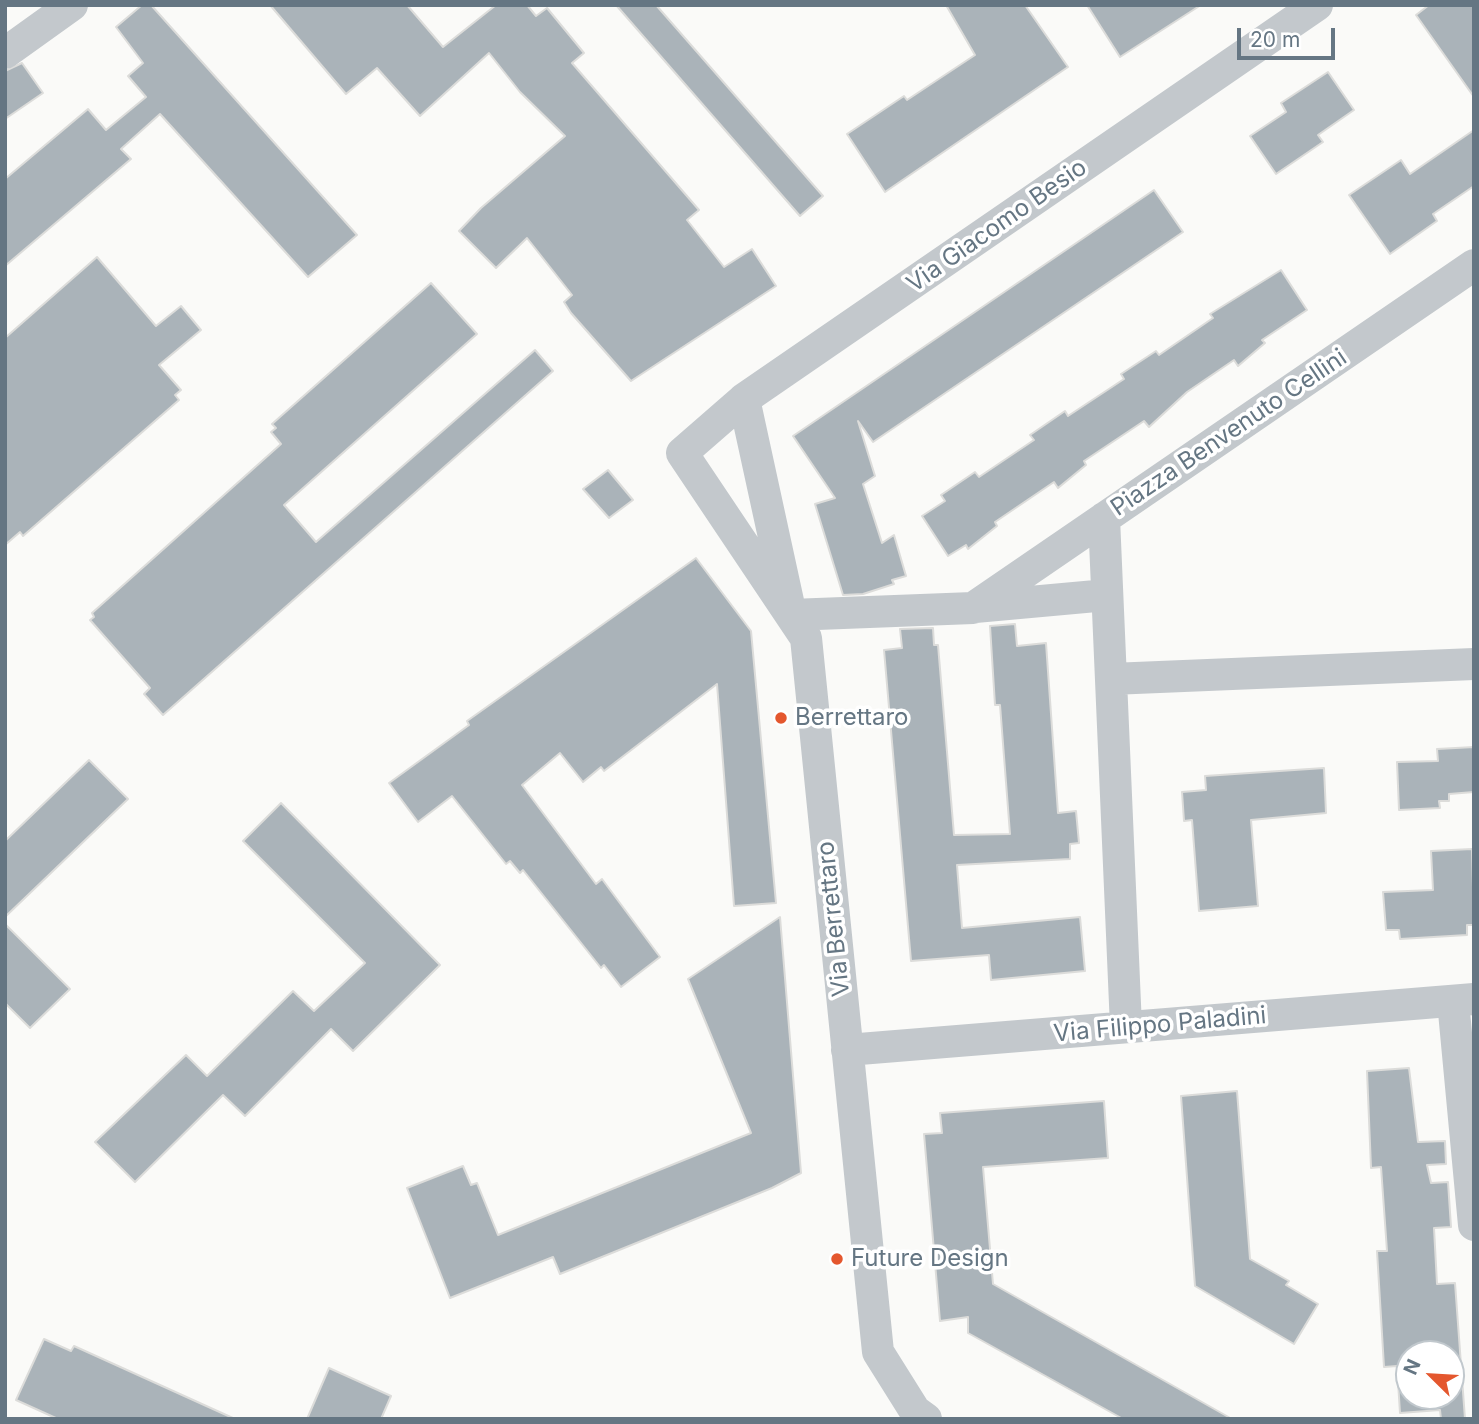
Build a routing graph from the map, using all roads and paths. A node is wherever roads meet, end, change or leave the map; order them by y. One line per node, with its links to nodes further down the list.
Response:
1 (72, 5): 3 (street)
2 (1317, 5): 5 (street, Via Giacomo Besio)
3 (5, 53)
4 (1474, 265): 7 (street, Piazza Benvenuto Cellini)
5 (744, 399): 6 (street, Via Giacomo Besio); 10 (street)
6 (682, 453): 10 (street, Via Berrettaro)
7 (1104, 518): 8 (street, Piazza Benvenuto Cellini); 9 (street)
8 (1107, 596): 9 (street); 12 (street, Piazza Benvenuto Cellini)
9 (973, 608): 10 (street)
10 (790, 615): 15 (street, Via Berrettaro)
11 (1474, 664): 12 (street)
12 (1111, 679): 14 (street, Piazza Benvenuto Cellini)
13 (1463, 1000): 14 (street, Via Filippo Paladini); 16 (street)
14 (1126, 1027): 15 (street, Via Filippo Paladini)
15 (847, 1050): 17 (street, Via Berrettaro)
16 (1474, 1225)
17 (918, 1416)

